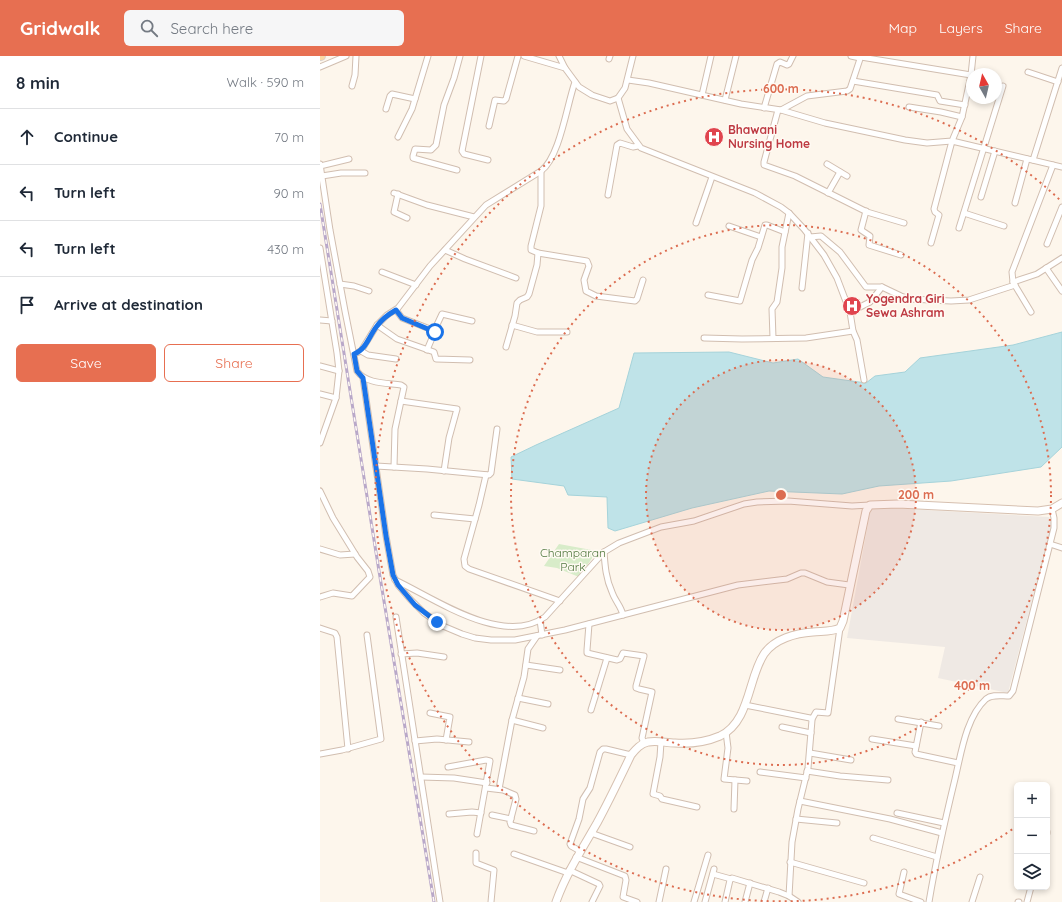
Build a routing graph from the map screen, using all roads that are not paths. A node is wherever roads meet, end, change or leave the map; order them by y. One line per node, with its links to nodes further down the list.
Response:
1 (346, 56): 16 (street)
2 (356, 56): 26 (street)
3 (428, 56): 29 (street)
4 (460, 56): 51 (street)
5 (481, 56): 45 (street)
6 (518, 56): 38 (street)
7 (524, 56): 17 (street)
8 (559, 56): 17 (street)
9 (633, 56): 22 (street)
10 (711, 56): 27 (street)
11 (736, 56): 30 (street)
12 (793, 56): 34 (street)
13 (851, 56): 15 (street)
14 (973, 56): 18 (street)
15 (861, 57): 21 (street); 23 (street)
16 (320, 66)
17 (565, 68): 24 (street)
18 (972, 68)
19 (1062, 68): 25 (street)
20 (1028, 72): 25 (street)
21 (966, 74)
22 (628, 80): 27 (street); 28 (street)
23 (854, 81): 32 (street); 36 (street)
24 (575, 82): 28 (street); 52 (street)
25 (1058, 82): 46 (street)
26 (352, 86)
27 (702, 95): 30 (street)
28 (618, 98): 41 (street)
29 (415, 100): 35 (street); 39 (street)
30 (725, 100): 34 (street)
31 (996, 104): 42 (street)
32 (965, 105): 37 (street)
33 (909, 107): 37 (street)
34 (764, 108): 36 (street)
35 (386, 109)
36 (780, 110): 40 (street); 58 (street)
37 (962, 117): 40 (street)
38 (490, 126)
39 (398, 138)
40 (952, 141): 42 (street); 76 (street)
41 (638, 146): 57 (street); 59 (street)
42 (984, 148): 43 (street); 64 (street)
43 (994, 151): 46 (street); 60 (street)
44 (349, 160): 48 (street)
45 (488, 160)
46 (1030, 160): 49 (street); 61 (street)
47 (827, 164): 53 (street)
48 (320, 165): 55 (street)
49 (1053, 165): 50 (street); 89 (street)
50 (1062, 167)
51 (457, 170)
52 (541, 170): 66 (street); 80 (street)
53 (840, 172): 56 (street); 58 (street)
54 (365, 173): 55 (street)
55 (322, 176): 88 (street)
56 (847, 176)
57 (712, 177): 65 (street); 68 (street)
58 (828, 193): 63 (street)
59 (608, 195)
60 (981, 197)
61 (1015, 203)
62 (1062, 206): 77 (street)
63 (866, 211): 69 (street); 81 (street)
64 (964, 212): 71 (street); 72 (street)
65 (789, 213): 73 (street); 74 (street)
66 (474, 217): 67 (street); 79 (street)
67 (407, 218)
68 (696, 223)
69 (904, 224)
70 (729, 226): 75 (street)
71 (1004, 226)
72 (959, 228)
73 (785, 232): 75 (street); 108 (street)
74 (809, 235): 91 (street); 92 (street); 97 (street)
75 (761, 237): 95 (street)
76 (931, 243)
77 (1047, 244)
78 (320, 248): 85 (street)
79 (445, 250): 86 (street); 90 (street)
80 (538, 253): 87 (street); 103 (street)
81 (901, 255)
82 (1062, 258): 83 (street)
83 (1046, 268): 89 (street); 94 (street)
84 (382, 272): 90 (street)
85 (322, 273): 100 (street)
86 (516, 278)
87 (643, 280)
88 (340, 284): 93 (street); 112 (street)
89 (1014, 284): 91 (street); 98 (street)
90 (416, 285): 96 (street)
91 (882, 287): 97 (street)
92 (802, 288)
93 (369, 291)
94 (1062, 291)
95 (708, 295)
96 (396, 310): 102 (street); 104 (street)
97 (850, 312): 105 (street)
98 (1031, 312)
99 (320, 320): 100 (street)
100 (332, 321): 116 (street)
101 (472, 321): 104 (street)
102 (377, 325): 110 (street); 111 (street)
103 (512, 325): 106 (street); 109 (street)
104 (434, 330): 110 (street)
105 (853, 331): 108 (street); 118 (street)
106 (567, 332)
107 (704, 338): 108 (street)
108 (773, 338)
109 (506, 347)
110 (427, 350): 114 (street)
111 (361, 351): 112 (street); 113 (street)
112 (354, 354): 117 (street)
113 (396, 359)
114 (470, 360)
115 (320, 366): 116 (street)
116 (339, 372): 120 (street)
117 (363, 378): 121 (street); 124 (street)
118 (864, 380)
119 (320, 394): 120 (street)
120 (336, 398): 123 (street)
121 (401, 401): 125 (street); 126 (street)
122 (497, 429): 127 (street)
123 (320, 443)
124 (376, 466): 125 (street); 141 (street)
125 (394, 467): 126 (street)
126 (444, 471): 127 (street)
127 (486, 476): 135 (street)
128 (320, 491): 130 (street)
129 (1062, 503): 133 (street)
130 (327, 504): 131 (street); 140 (street)
131 (320, 505)
132 (870, 505): 133 (street); 139 (street); 142 (street)
133 (1052, 509): 136 (street)
134 (434, 515): 135 (street)
135 (475, 519): 144 (street)
136 (1050, 544): 137 (street); 184 (street)
137 (1062, 548)
138 (320, 549): 140 (street)
139 (604, 552): 144 (street); 145 (street)
140 (355, 554): 143 (street)
141 (394, 579): 147 (street); 152 (street)
142 (849, 585): 145 (street); 150 (street)
143 (320, 597)
144 (560, 601): 147 (street)
145 (623, 615): 148 (street)
146 (396, 617): 153 (street)
147 (540, 620): 152 (street)
148 (589, 624): 152 (street); 155 (street)
149 (320, 628): 179 (street)
150 (840, 628): 160 (street); 163 (street)
151 (366, 636): 179 (street)
152 (539, 636): 156 (street)
153 (402, 654): 154 (street); 174 (street)
154 (444, 657)
155 (607, 658): 161 (street); 177 (street)
156 (526, 665): 157 (street); 158 (street)
157 (560, 670)
158 (518, 698): 159 (street); 165 (street)
159 (548, 704)
160 (745, 705): 163 (street); 170 (street)
161 (591, 710)
162 (430, 713): 173 (street)
163 (812, 719): 171 (street)
164 (898, 719): 166 (street)
165 (512, 720): 169 (street); 194 (street)
166 (921, 722): 167 (street); 178 (street)
167 (939, 726)
168 (782, 727): 171 (street)
169 (543, 728)
170 (726, 732): 176 (street); 190 (street)
171 (811, 733): 180 (street)
172 (872, 739): 178 (street)
173 (446, 740): 174 (street); 175 (street)
174 (415, 741): 188 (street)
175 (469, 742)
176 (661, 742): 177 (street); 196 (street)
177 (644, 743): 182 (street)
178 (916, 746): 184 (street)
179 (348, 748): 181 (street)
180 (810, 753): 183 (street); 186 (street)
181 (320, 754)
182 (631, 755): 208 (street); 214 (street)
183 (851, 760)
184 (958, 763): 205 (street)
185 (448, 767): 193 (street)
186 (807, 771): 189 (street); 191 (street)
187 (760, 772): 189 (street)
188 (422, 777): 193 (street); 228 (street)
189 (806, 778): 195 (street)
190 (735, 780): 192 (street); 197 (street)
191 (888, 780)
192 (747, 781)
193 (486, 785): 194 (street); 198 (street)
194 (498, 789): 202 (street)
195 (800, 801): 203 (street); 207 (street)
196 (698, 808)
197 (734, 809)
198 (481, 813): 200 (street); 209 (street)
199 (897, 813): 205 (street)
200 (449, 814)
201 (492, 815): 202 (street)
202 (511, 819): 206 (street)
203 (796, 819): 204 (street); 217 (street)
204 (837, 823)
205 (944, 823): 207 (street)
206 (534, 831)
207 (942, 832): 216 (street)
208 (591, 833): 211 (street); 214 (street)
209 (477, 834)
210 (873, 838): 216 (street)
211 (630, 847)
212 (476, 854): 229 (street)
213 (514, 854): 219 (street)
214 (578, 854): 219 (street); 232 (street)
215 (708, 855): 234 (street)
216 (937, 857): 241 (street)
217 (790, 862): 224 (street); 227 (street)
218 (666, 869): 233 (street)
219 (568, 872): 230 (street); 231 (street)
220 (904, 872): 240 (street)
221 (980, 877): 242 (street)
222 (731, 879): 223 (street); 235 (street); 236 (street)
223 (750, 883): 225 (street); 237 (street)
224 (864, 883)
225 (768, 888): 227 (street); 238 (street)
226 (1031, 890): 243 (street)
227 (789, 896): 239 (street)
228 (440, 902)
229 (491, 902)
230 (556, 902)
231 (592, 902)
232 (636, 902)
233 (659, 902)
234 (694, 902)
235 (705, 902)
236 (725, 902)
237 (745, 902)
238 (764, 902)
239 (798, 902)
240 (921, 902)
241 (929, 902)
242 (972, 902)
243 (1027, 902)

